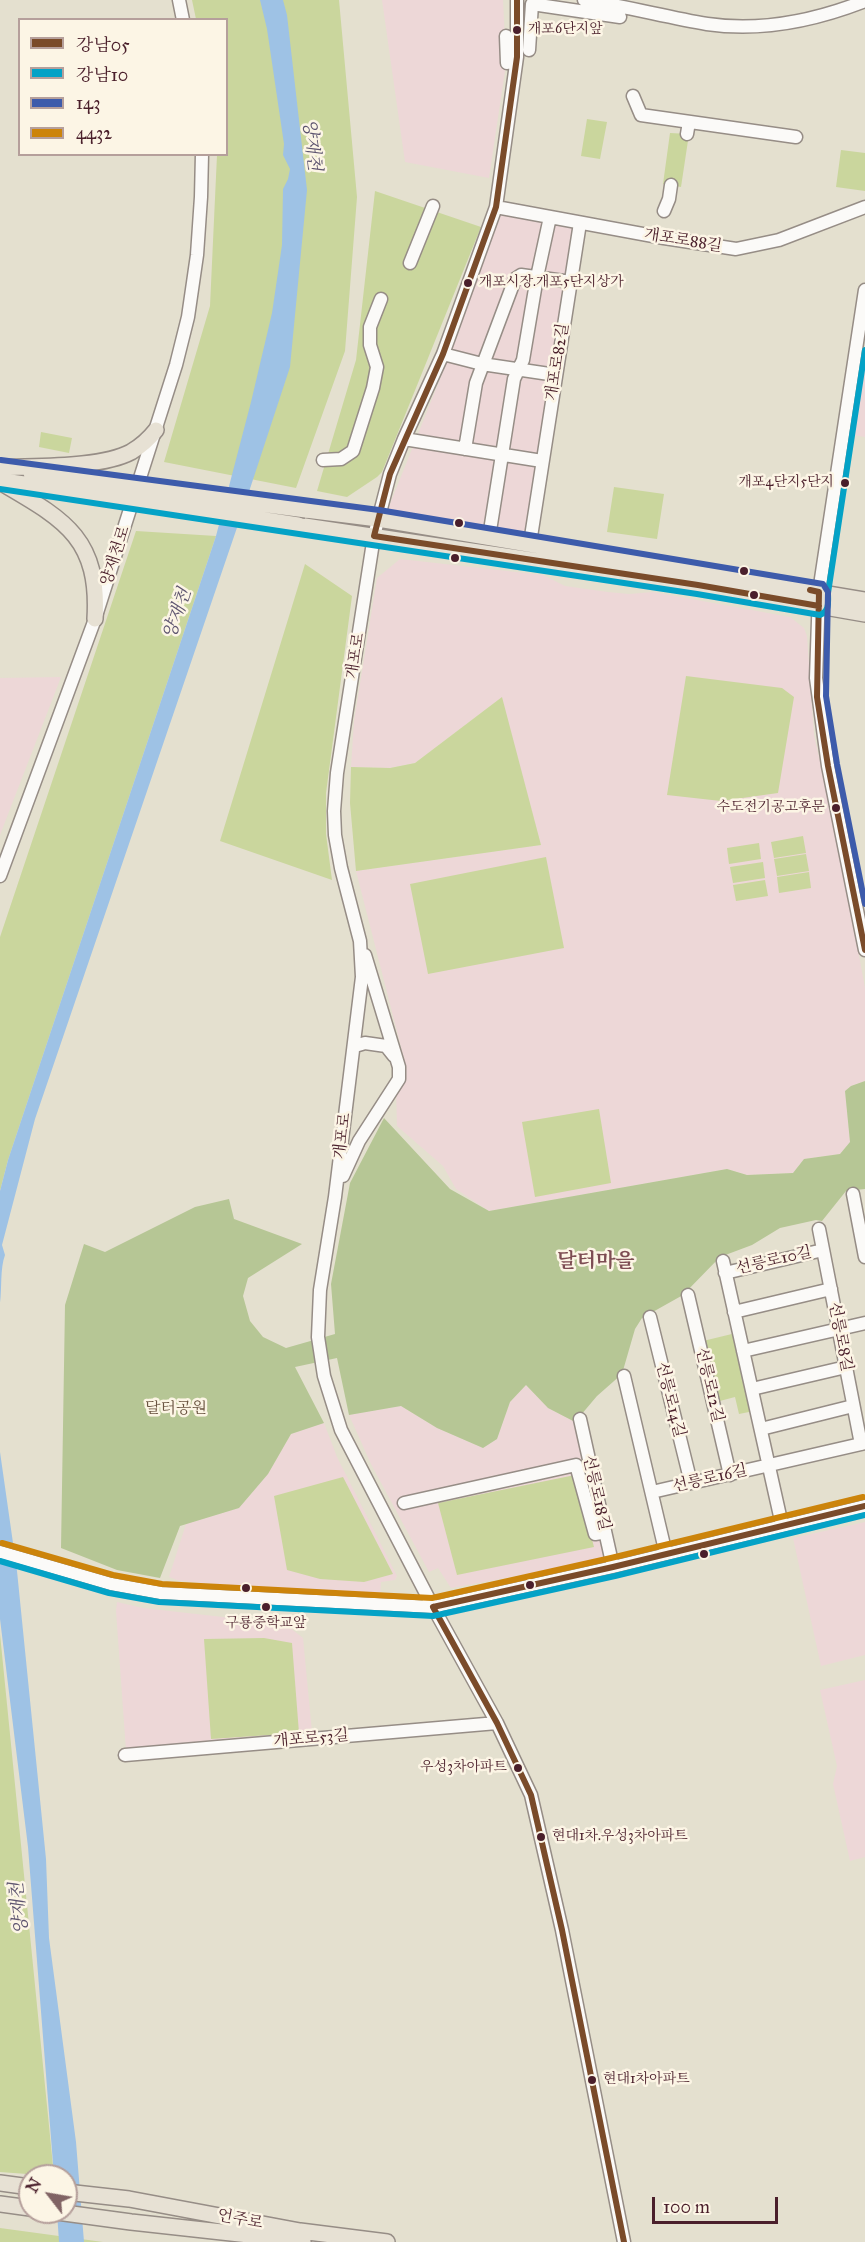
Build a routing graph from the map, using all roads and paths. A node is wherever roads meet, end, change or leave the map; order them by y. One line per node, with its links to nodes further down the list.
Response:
1 (179, 0): 6 (street)
2 (517, 0): 15 (street, 개포로)
3 (584, 0): 4 (street)
4 (865, 1)
5 (620, 17): 8 (street)
6 (183, 18)
7 (506, 36): 9 (street)
8 (529, 50)
9 (507, 63)
10 (633, 96): 11 (street)
11 (796, 137)
12 (202, 156): 29 (street, 양재천로)
13 (671, 185): 17 (street)
14 (433, 206): 20 (street)
15 (496, 207): 18 (street, 개포로88길); 25 (street, 개포로)
16 (865, 207): 19 (street, 개포로88길)
17 (664, 211)
18 (550, 217): 19 (street, 개포로88길); 21 (street)
19 (580, 223): 22 (street, 개포로82길)
20 (410, 263)
21 (537, 277): 22 (street); 26 (street); 27 (street)
22 (571, 282): 28 (street, 개포로82길)
23 (865, 290): 42 (street)
24 (381, 299): 33 (street)
25 (443, 354): 26 (street); 30 (street, 개포로)
26 (482, 364): 27 (street); 31 (street)
27 (518, 368): 28 (street); 32 (street)
28 (556, 375): 34 (street, 개포로82길)
29 (156, 430): 35 (main road); 45 (street, 양재천로)
30 (404, 439): 31 (street); 38 (street, 개포로)
31 (465, 449): 32 (street)
32 (502, 455): 34 (street); 40 (street)
33 (323, 460)
34 (542, 460): 41 (street, 개포로82길)
35 (0, 468): 37 (main road)
36 (0, 481): 37 (main road); 45 (main road)
37 (105, 490): 38 (main road, bridge); 39 (main road, bridge)
38 (378, 519): 39 (street, 개포로); 40 (main road)
39 (374, 536): 42 (main road); 48 (street, 개포로)
40 (489, 537): 41 (main road)
41 (530, 543): 42 (main road)
42 (819, 599): 43 (main road); 44 (main road); 49 (street)
43 (865, 600)
44 (865, 614)
45 (95, 619): 46 (street, 양재천로)
46 (4, 855): 47 (street, 양재천로)
47 (0, 876)
48 (360, 941): 50 (street, 개포로); 51 (street)
49 (865, 950)
50 (355, 1046): 51 (street); 53 (street, 개포로)
51 (397, 1059): 53 (street)
52 (853, 1194): 56 (street)
53 (335, 1197): 82 (street, 개포로)
54 (819, 1229): 55 (street, 선릉로8길)
55 (823, 1250): 57 (street, 선릉로8길); 59 (street, 선릉로10길)
56 (865, 1257)
57 (831, 1289): 59 (street); 62 (street, 선릉로8길)
58 (688, 1295): 72 (street, 선릉로12길)
59 (734, 1312): 63 (street, 선릉로10길)
60 (650, 1317): 73 (street, 선릉로14길)
61 (865, 1323): 62 (street)
62 (838, 1329): 63 (street); 64 (street, 선릉로8길)
63 (743, 1351): 66 (street, 선릉로10길)
64 (846, 1366): 66 (street); 67 (street, 선릉로8길)
65 (624, 1376): 74 (street, 선릉로16길)
66 (752, 1389): 69 (street, 선릉로10길)
67 (854, 1406): 69 (street); 70 (street, 선릉로8길)
68 (580, 1419): 81 (street, 선릉로18길)
69 (761, 1429): 71 (street, 선릉로10길)
70 (863, 1444): 71 (street)
71 (769, 1466): 72 (street, 선릉로16길); 77 (street, 선릉로10길)
72 (730, 1474): 73 (street, 선릉로16길)
73 (691, 1483): 74 (street, 선릉로16길)
74 (652, 1492): 80 (street, 선릉로16길)
75 (404, 1503): 78 (street)
76 (865, 1506): 77 (street)
77 (782, 1525): 80 (street)
78 (601, 1533)
79 (0, 1552): 82 (street)
80 (666, 1554): 81 (street)
81 (613, 1567): 82 (street)
82 (433, 1607): 83 (street, 개포로)
83 (497, 1723): 84 (street, 개포로53길); 93 (street, 개포로)
84 (125, 1755)
85 (0, 2183): 86 (main road)
86 (18, 2185)
87 (78, 2193): 92 (main road, 언주로)
88 (0, 2204): 89 (main road)
89 (18, 2206)
90 (78, 2215): 91 (main road, 언주로)
91 (309, 2242)
92 (387, 2242)
93 (624, 2242)

